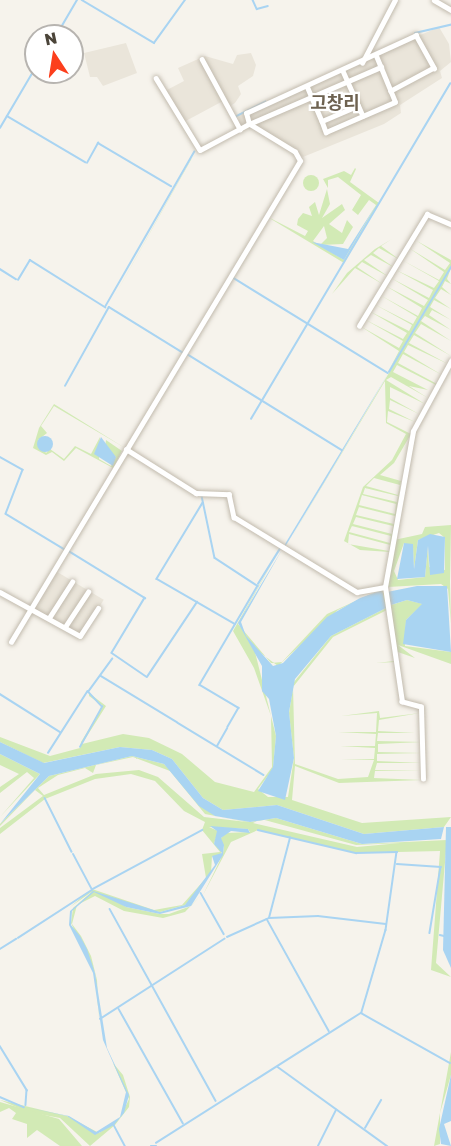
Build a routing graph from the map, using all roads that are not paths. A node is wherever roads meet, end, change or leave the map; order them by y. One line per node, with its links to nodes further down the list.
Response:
1 (395, 0): 6 (street)
2 (434, 0): 3 (street)
3 (451, 10)
4 (376, 56): 6 (street); 7 (street); 12 (street)
5 (202, 59): 18 (street)
6 (362, 63): 8 (street)
7 (381, 67): 10 (street); 12 (street)
8 (343, 71): 10 (street); 11 (street)
9 (156, 78): 18 (street)
10 (348, 82): 13 (street); 14 (street)
11 (308, 86): 13 (street); 17 (street)
12 (391, 91): 15 (street)
13 (312, 97): 16 (street); 17 (street)
14 (358, 106): 15 (street); 16 (street)
15 (363, 117): 16 (street)
16 (322, 121)
17 (249, 124): 18 (street); 22 (street)
18 (240, 129)
19 (451, 224): 20 (street)
20 (359, 326)
21 (451, 361): 24 (street)
22 (126, 449): 24 (street); 28 (street)
23 (72, 582): 29 (street)
24 (385, 587): 32 (street)
25 (0, 592): 28 (street)
26 (88, 592): 30 (street)
27 (99, 608): 30 (street)
28 (29, 609): 29 (street); 31 (street)
29 (49, 618): 30 (street)
30 (65, 627)
31 (11, 642)
32 (423, 778)

